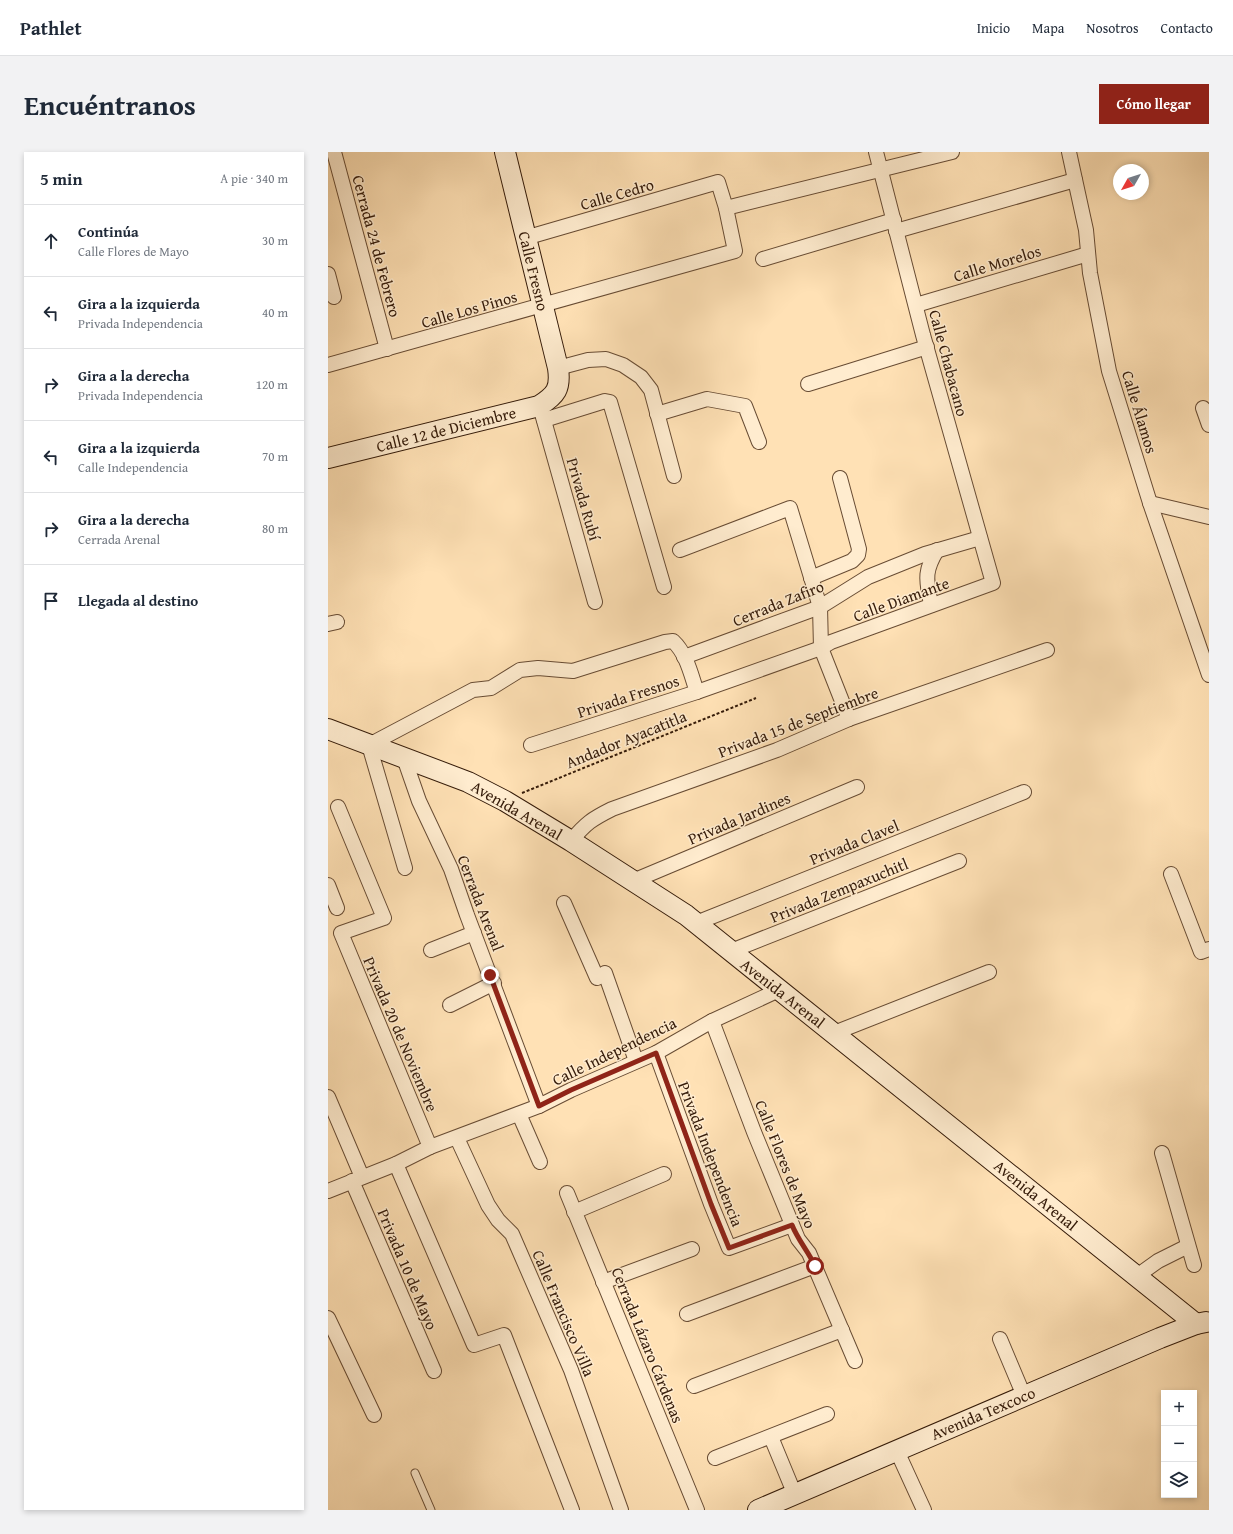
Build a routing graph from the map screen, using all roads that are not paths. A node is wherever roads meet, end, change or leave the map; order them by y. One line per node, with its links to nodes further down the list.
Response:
1 (334, 152): 18 (street, Cerrada 24 de Febrero)
2 (505, 152): 10 (main road, Calle Fresno)
3 (876, 152): 6 (street, Calle Chabacano)
4 (952, 152): 6 (street)
5 (1072, 152): 7 (street, Calle Álamos)
6 (880, 169): 8 (street); 9 (street, Calle Chabacano)
7 (1075, 180): 9 (street); 11 (street, Calle Álamos)
8 (726, 208): 10 (street, Calle Cedro); 16 (street, Calle Los Pinos)
9 (895, 225): 12 (street); 15 (street, Calle Chabacano)
10 (525, 238): 16 (main road, Calle Fresno)
11 (1088, 254): 15 (street, Calle Morelos); 31 (street, Calle Álamos)
12 (763, 259)
13 (328, 274): 14 (street)
14 (334, 297)
15 (916, 305): 17 (street, Calle Chabacano)
16 (543, 306): 18 (street, Calle Los Pinos); 20 (main road, Calle Fresno)
17 (927, 347): 21 (street); 33 (street, Calle Chabacano)
18 (387, 349): 19 (street, Calle Los Pinos)
19 (328, 365)
20 (558, 368): 22 (main road, Calle Fresno); 25 (street)
21 (808, 384)
22 (558, 389): 24 (main road, Calle 12 de Diciembre)
23 (1204, 408): 26 (street)
24 (542, 412): 28 (main road, Calle 12 de Diciembre); 38 (street, Calle 12 de Diciembre); 39 (street, Privada Rubí)
25 (657, 414): 27 (street); 29 (street)
26 (1209, 425)
27 (759, 442)
28 (328, 458)
29 (674, 476)
30 (840, 478): 36 (street)
31 (1150, 503): 32 (street); 45 (street, Calle Álamos)
32 (1209, 517)
33 (980, 538): 35 (street, Cerrada Zafiro); 37 (street, Calle Chabacano)
34 (680, 550): 36 (street)
35 (931, 552): 40 (street); 41 (street, Cerrada Zafiro)
36 (811, 578): 41 (street)
37 (993, 583): 40 (street, Calle Diamante)
38 (664, 586)
39 (595, 602)
40 (931, 606): 42 (street, Calle Diamante)
41 (820, 607): 42 (street); 44 (street, Cerrada Zafiro)
42 (821, 648): 46 (street, Calle Diamante); 47 (street)
43 (1047, 650): 47 (street, Privada 15 de Septiembre)
44 (684, 657): 46 (street, Privada Fresnos); 49 (street, Privada Fresnos)
45 (1209, 675)
46 (697, 692): 50 (street, Privada Fresnos)
47 (849, 719): 55 (street, Privada 15 de Septiembre)
48 (328, 729): 49 (main road, Avenida Arenal)
49 (369, 745): 51 (main road, Avenida Arenal); 57 (street)
50 (531, 745)
51 (404, 758): 55 (main road, Avenida Arenal); 64 (street, Cerrada Arenal)
52 (857, 786): 59 (street, Privada Jardines)
53 (1024, 792): 63 (street, Privada Clavel)
54 (338, 807): 80 (street, Privada 20 de Noviembre)
55 (571, 841): 59 (main road, Avenida Arenal)
56 (959, 861): 67 (street, Privada Zempaxuchitl)
57 (405, 868)
58 (1171, 874): 66 (street)
59 (633, 881): 63 (main road, Avenida Arenal)
60 (328, 885): 62 (street)
61 (564, 903): 75 (street)
62 (337, 908)
63 (696, 923): 67 (main road, Avenida Arenal)
64 (474, 933): 65 (street); 69 (street, Cerrada Arenal)
65 (430, 950)
66 (1209, 950)
67 (731, 951): 70 (main road, Avenida Arenal)
68 (989, 972): 73 (street)
69 (494, 983): 71 (street); 77 (street, Cerrada Arenal)
70 (779, 990): 72 (street, Calle Independencia); 73 (main road, Avenida Arenal)
71 (450, 1005)
72 (712, 1021): 74 (street, Calle Independencia); 89 (street, Calle Flores de Mayo)
73 (834, 1033): 94 (main road, Avenida Arenal)
74 (656, 1053): 75 (street, Calle Independencia); 89 (street, Privada Independencia)
75 (636, 1061): 77 (street, Calle Independencia)
76 (328, 1097): 85 (street, Privada 10 de Mayo)
77 (539, 1106): 78 (street, Calle Independencia)
78 (520, 1114): 79 (street, Calle Independencia); 82 (street)
79 (457, 1138): 80 (street, Calle Independencia); 114 (street, Calle Francisco Villa)
80 (430, 1147): 83 (street, Calle Independencia)
81 (1162, 1153): 90 (street)
82 (540, 1162)
83 (396, 1164): 85 (street, Calle Independencia); 113 (street)
84 (664, 1174): 88 (street)
85 (357, 1179): 86 (street, Calle Independencia); 102 (street, Privada 10 de Mayo)
86 (328, 1191)
87 (567, 1193): 88 (street, Cerrada Lázaro Cárdenas)
88 (574, 1212): 95 (street, Cerrada Lázaro Cárdenas)
89 (792, 1225): 93 (street, Calle Flores de Mayo)
90 (1188, 1246): 92 (street); 94 (street)
91 (692, 1249): 95 (street)
92 (1194, 1265)
93 (815, 1266): 96 (street); 99 (street, Calle Flores de Mayo)
94 (1137, 1276): 98 (main road, Avenida Arenal)
95 (603, 1282): 115 (street, Cerrada Lázaro Cárdenas)
96 (687, 1314)
97 (328, 1318): 106 (street)
98 (1203, 1323): 104 (main road, Avenida Texcoco)
99 (842, 1330): 101 (street, Calle Flores de Mayo); 103 (street)
100 (1000, 1339): 104 (street)
101 (855, 1361)
102 (434, 1371)
103 (694, 1386)
104 (1024, 1396): 108 (main road, Avenida Texcoco)
105 (827, 1414): 107 (street)
106 (374, 1415)
107 (771, 1436): 109 (street); 111 (street)
108 (898, 1451): 111 (main road, Avenida Texcoco); 117 (street)
109 (715, 1458)
110 (415, 1473): 112 (lane)
111 (795, 1494): 116 (main road, Avenida Texcoco)
112 (431, 1510)
113 (572, 1510)
114 (621, 1510)
115 (697, 1510)
116 (758, 1510)
117 (924, 1510)

